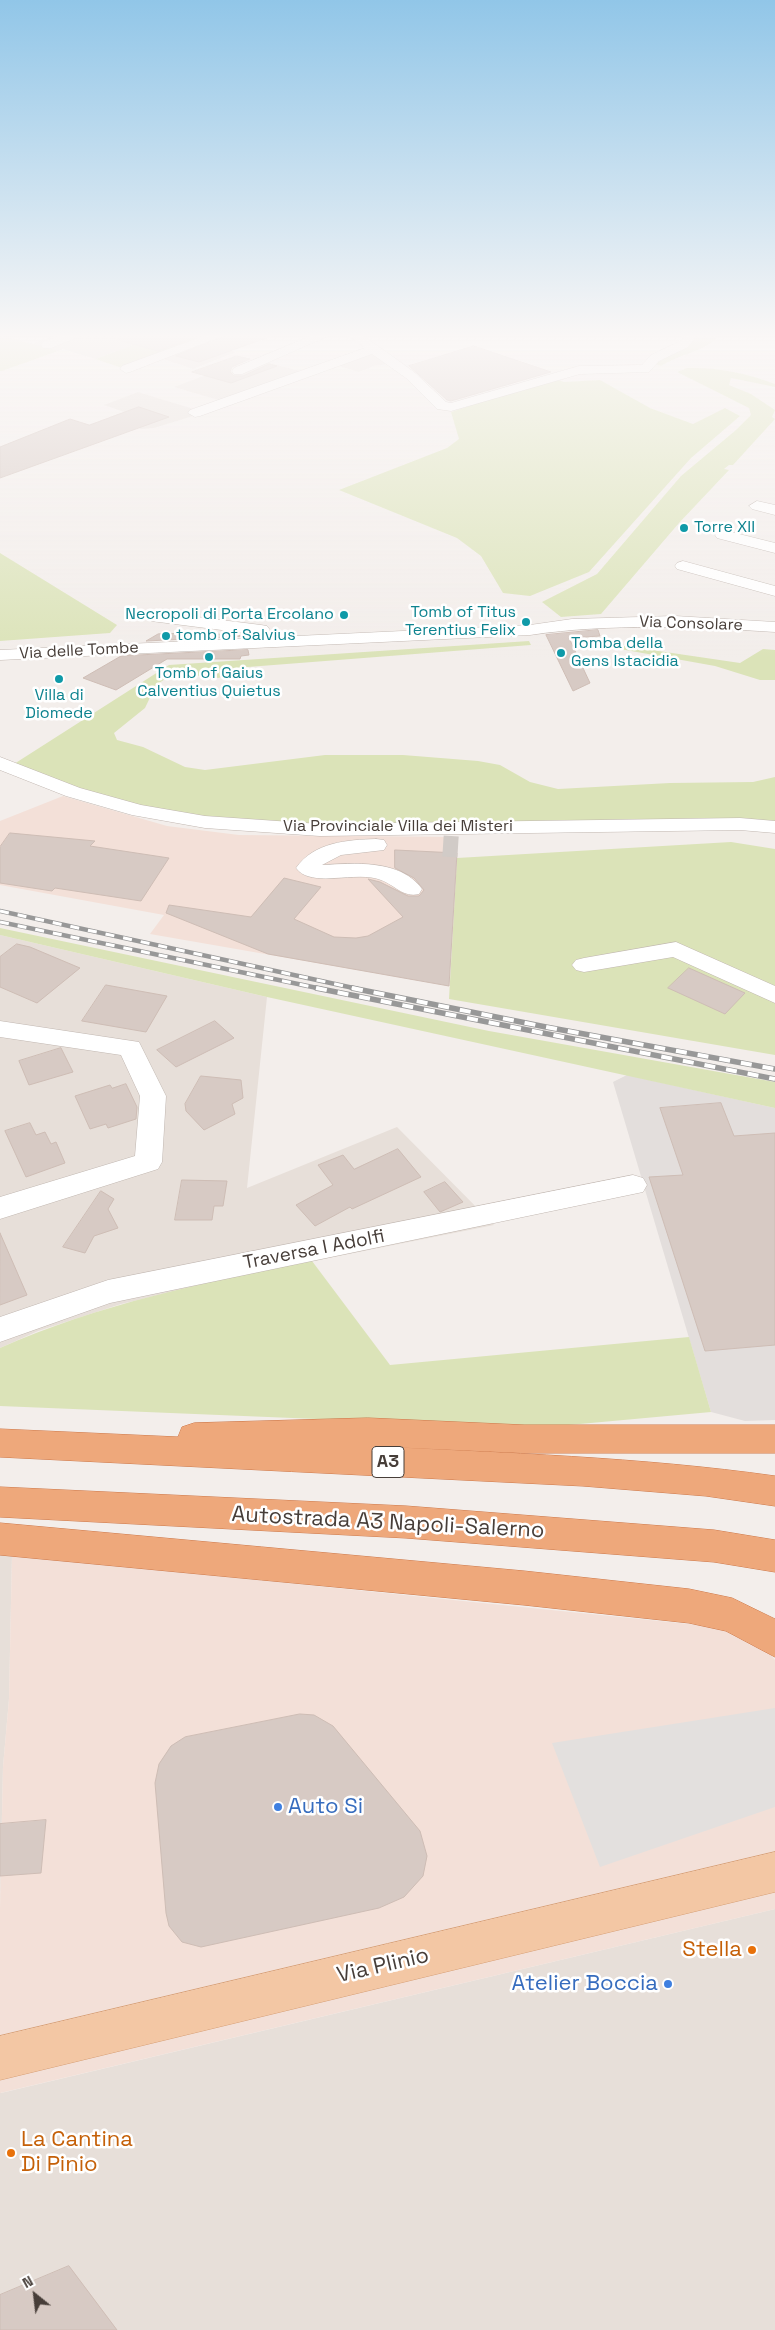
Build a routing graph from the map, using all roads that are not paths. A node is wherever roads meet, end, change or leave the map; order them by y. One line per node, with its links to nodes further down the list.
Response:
1 (757, 506): 2 (street)
2 (775, 510)
3 (723, 535): 4 (street)
4 (775, 548)
5 (682, 566): 6 (street)
6 (775, 590)
7 (157, 617): 10 (street)
8 (607, 623): 9 (street, Via Consolare); 10 (street, Via delle Tombe)
9 (775, 627)
10 (350, 639): 11 (street, Via delle Tombe)
11 (0, 655)
12 (0, 763): 14 (street, Via Provinciale Villa dei Misteri)
13 (775, 827): 14 (street, Via Provinciale Villa dei Misteri)
14 (503, 828): 15 (street)
15 (411, 890)
16 (584, 965): 17 (street)
17 (775, 995)
18 (0, 1029): 20 (street)
19 (633, 1185): 21 (street, Traversa I Adolfi)
20 (0, 1208)
21 (0, 1330)
22 (775, 1439): 24 (highway)
23 (0, 1443): 24 (highway, A3)
24 (63, 1446): 25 (highway, A3)
25 (775, 1491)
26 (0, 1502): 28 (highway, Autostrada A3 Napoli-Salerno)
27 (0, 1539): 29 (highway)
28 (775, 1556)
29 (775, 1639)
30 (772, 1871): 31 (main road, Via Plinio)
31 (0, 2058)

